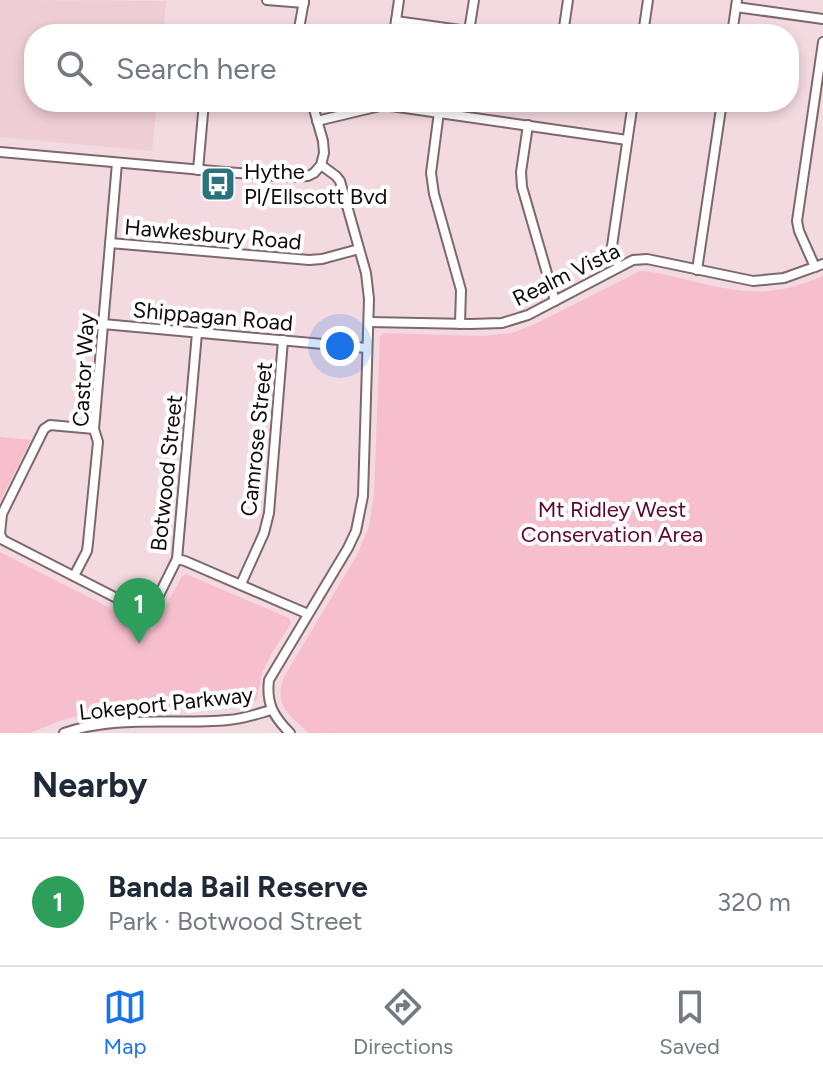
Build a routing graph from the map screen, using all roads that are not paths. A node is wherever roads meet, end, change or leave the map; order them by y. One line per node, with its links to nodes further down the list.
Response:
1 (267, 0): 6 (street)
2 (399, 0): 9 (street)
3 (474, 0): 13 (street)
4 (568, 0): 14 (street)
5 (648, 0): 15 (street)
6 (304, 2): 10 (street)
7 (737, 3): 8 (street); 16 (street)
8 (823, 19)
9 (396, 21): 11 (street); 12 (street)
10 (300, 24)
11 (396, 24)
12 (418, 24)
13 (470, 24)
14 (564, 24)
15 (644, 24)
16 (734, 24)
17 (823, 42): 33 (street)
18 (203, 112): 30 (street)
19 (315, 112): 24 (street)
20 (350, 112): 24 (street)
21 (439, 112): 25 (street); 39 (street)
22 (631, 112): 26 (street)
23 (721, 112): 35 (street)
24 (317, 121): 29 (street)
25 (528, 125): 26 (street); 36 (street)
26 (627, 140): 34 (street)
27 (0, 152): 28 (street)
28 (117, 163): 30 (street); 31 (street, Castor Way)
29 (321, 165): 30 (street); 32 (street)
30 (198, 170)
31 (110, 243): 32 (street, Hawkesbury Road); 38 (street, Castor Way)
32 (359, 249): 37 (street)
33 (819, 266): 35 (street, Realm Vista)
34 (619, 267): 35 (street, Realm Vista); 36 (street, Realm Vista)
35 (697, 270)
36 (555, 301): 39 (street, Realm Vista)
37 (369, 322): 39 (street, Realm Vista); 42 (street)
38 (103, 324): 40 (street, Shippagan Road); 43 (street, Castor Way)
39 (460, 324)
40 (197, 333): 41 (street, Shippagan Road); 44 (street, Botwood Street)
41 (283, 340): 42 (street, Shippagan Road); 46 (street, Camrose Street)
42 (367, 348): 47 (street)
43 (94, 429): 45 (street, Castor Way); 45 (street, Botwood Street)
44 (177, 559): 45 (street, Botwood Street); 46 (street)
45 (74, 576)
46 (241, 584): 47 (street)
47 (308, 614): 48 (street)
48 (271, 710): 49 (street, Lokeport Parkway); 51 (street)
49 (97, 729): 50 (street, Lokeport Parkway)
50 (64, 733)
51 (290, 733)

